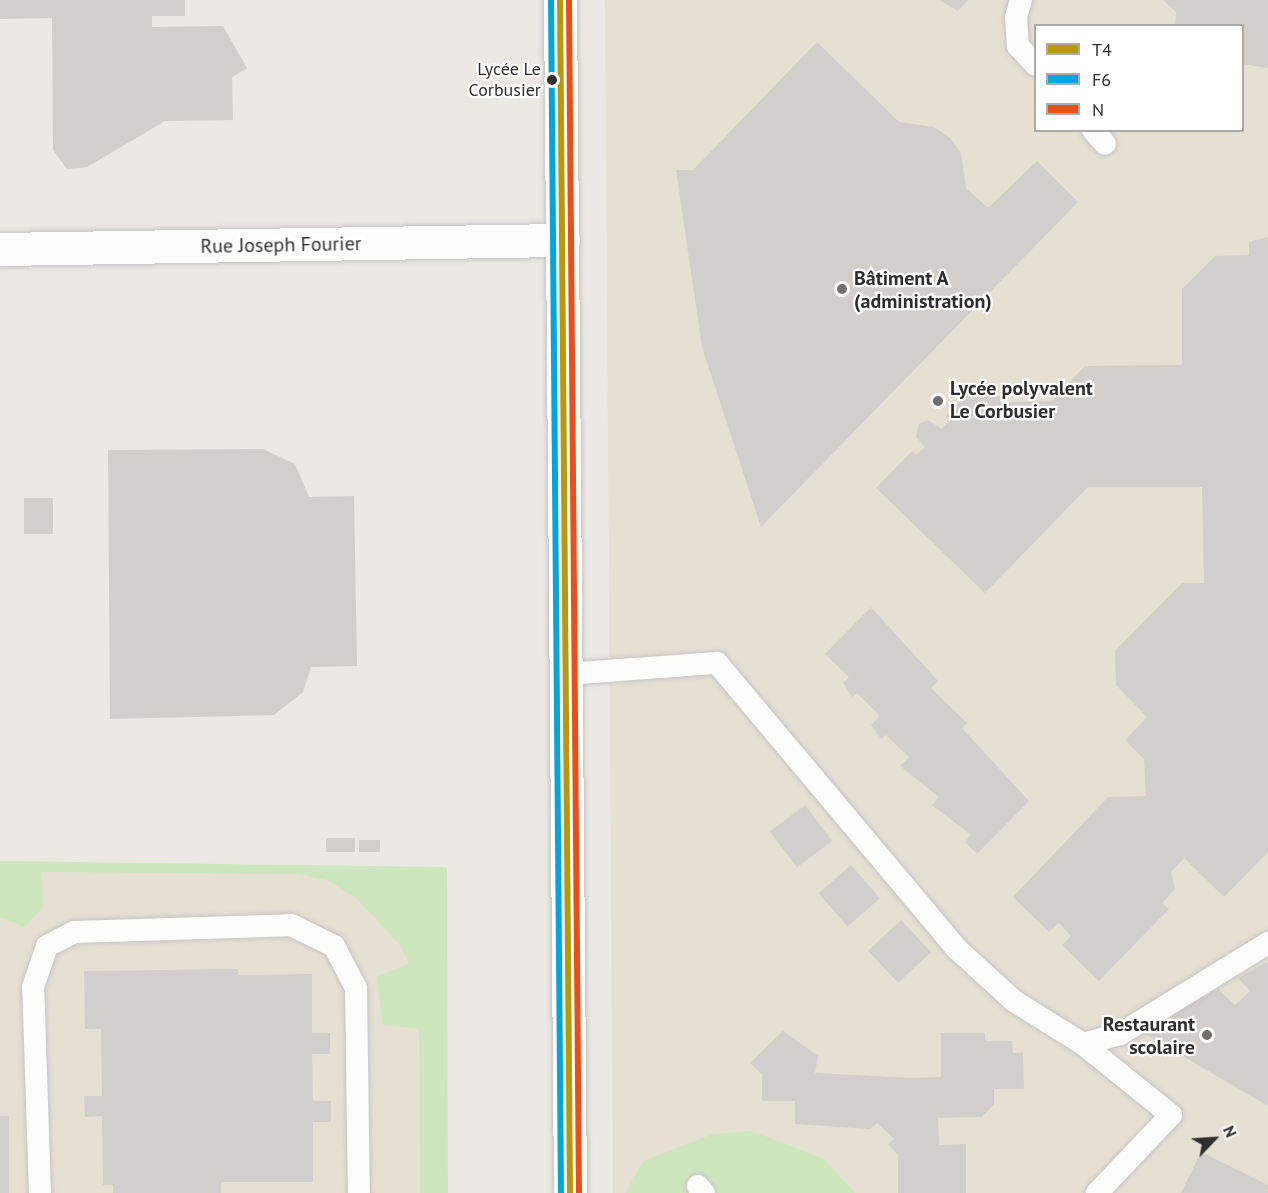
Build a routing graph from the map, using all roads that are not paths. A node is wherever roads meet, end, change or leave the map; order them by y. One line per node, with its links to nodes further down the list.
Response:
1 (560, 0): 4 (street)
2 (1021, 0): 3 (lane)
3 (1034, 64)
4 (563, 240): 5 (street, Rue Joseph Fourier); 6 (street)
5 (0, 249)
6 (566, 674): 8 (lane); 11 (street)
7 (1268, 943): 8 (lane)
8 (1083, 1044): 12 (lane)
9 (40, 1193): 10 (lane)
10 (359, 1193)
11 (570, 1193)
12 (1097, 1193)

